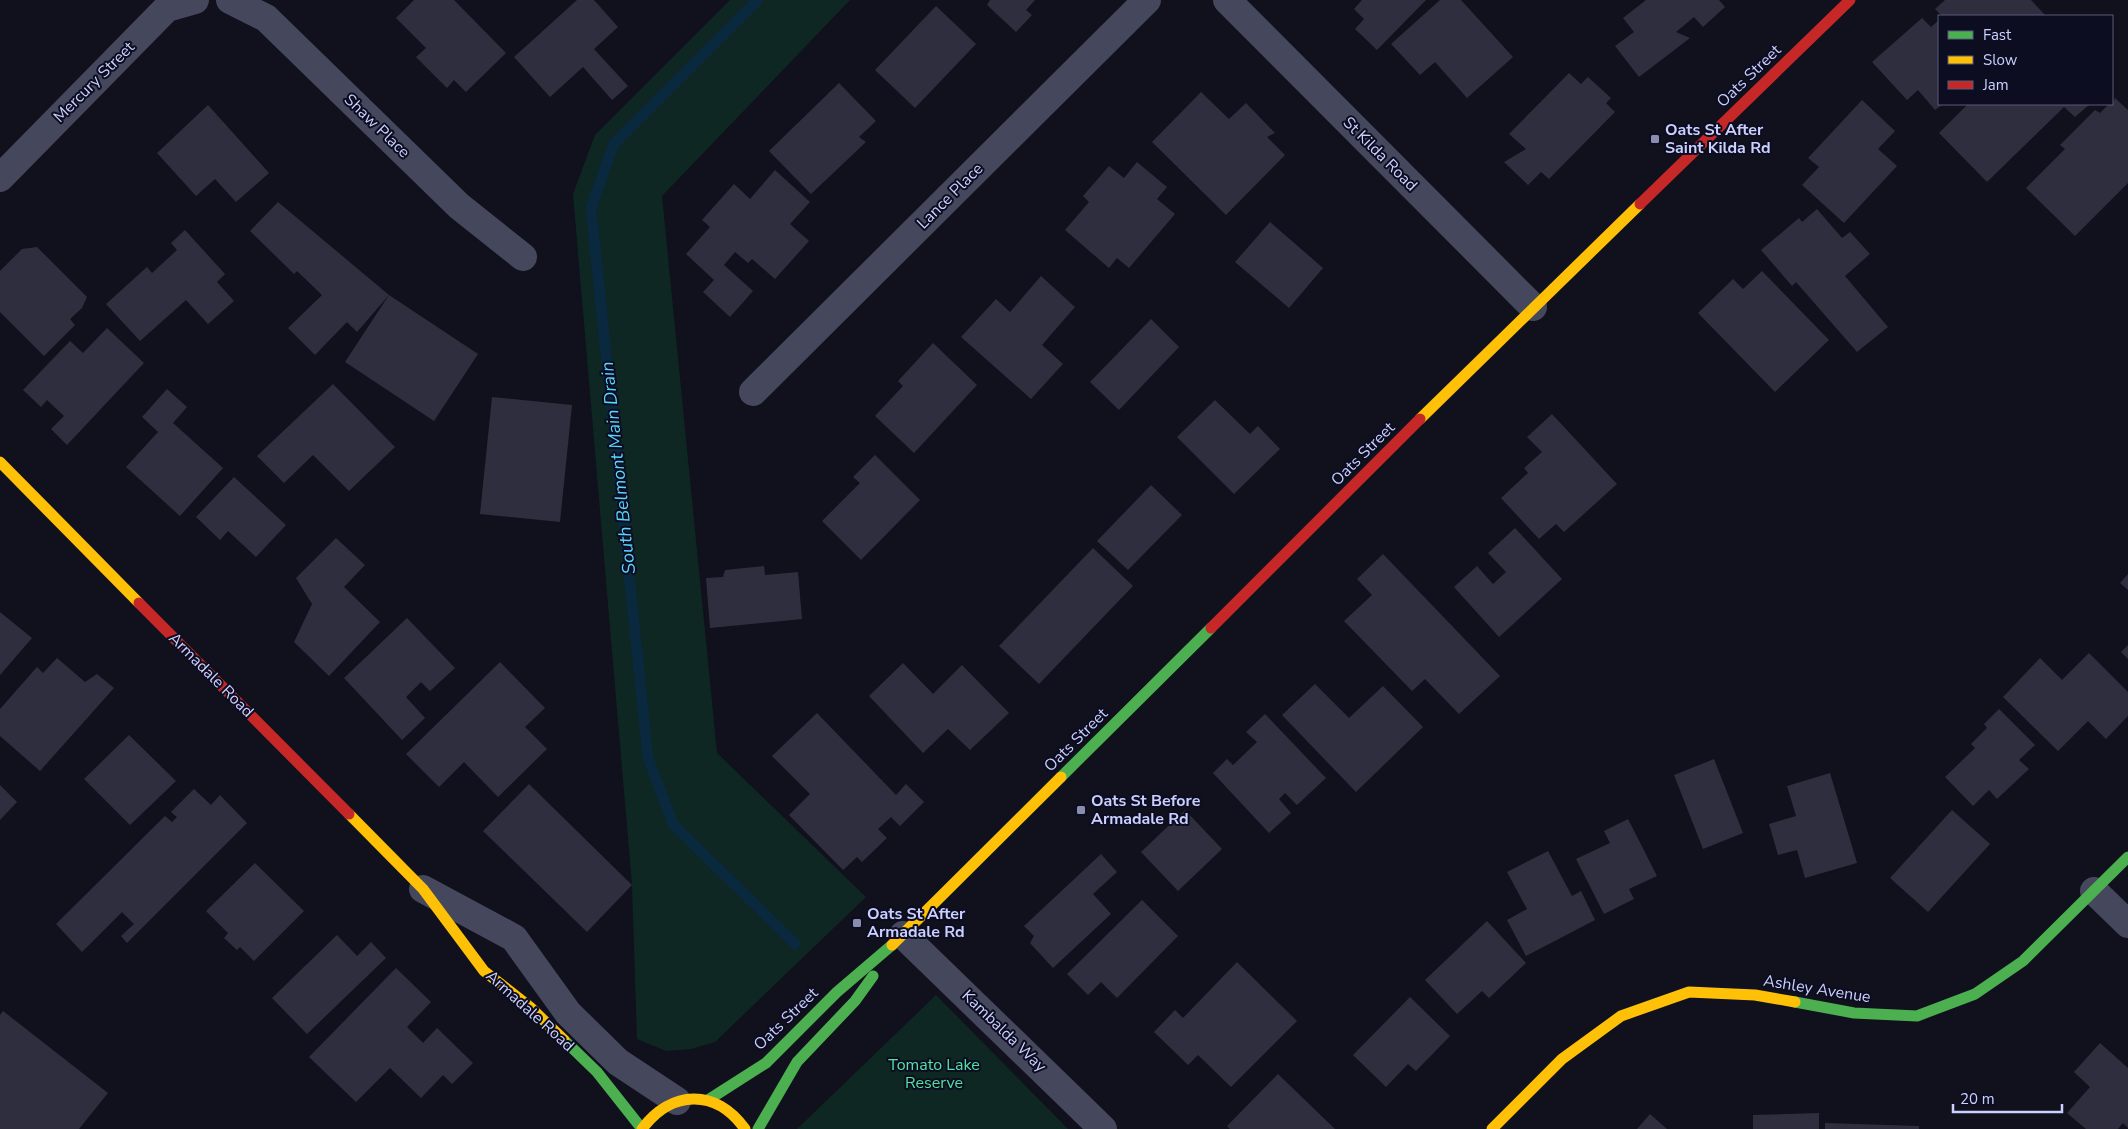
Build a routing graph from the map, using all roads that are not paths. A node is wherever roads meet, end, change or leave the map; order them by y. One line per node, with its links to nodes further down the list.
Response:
1 (195, 0): 6 (street, Mercury Street)
2 (230, 0): 7 (street, Shaw Place)
3 (1146, 0): 9 (street, Lance Place)
4 (1226, 0): 8 (street, St Kilda Road)
5 (1850, 0): 8 (street, Oats Street)
6 (0, 178)
7 (523, 257)
8 (1533, 307): 15 (street, Oats Street)
9 (753, 392)
10 (0, 462): 12 (street, Armadale Road)
11 (2128, 857): 13 (street, Ashley Avenue)
12 (423, 889): 17 (street, Armadale Road); 18 (street, Armadale Road)
13 (2094, 891): 14 (street); 22 (street, Ashley Avenue)
14 (2128, 924)
15 (903, 935): 16 (street, Oats Street); 20 (street, Oats Street); 21 (street, Kambalda Way)
16 (708, 1100): 17 (street); 19 (street)
17 (677, 1101): 18 (street)
18 (642, 1129)
19 (745, 1129)
20 (758, 1129)
21 (1103, 1129)
22 (1492, 1129)

